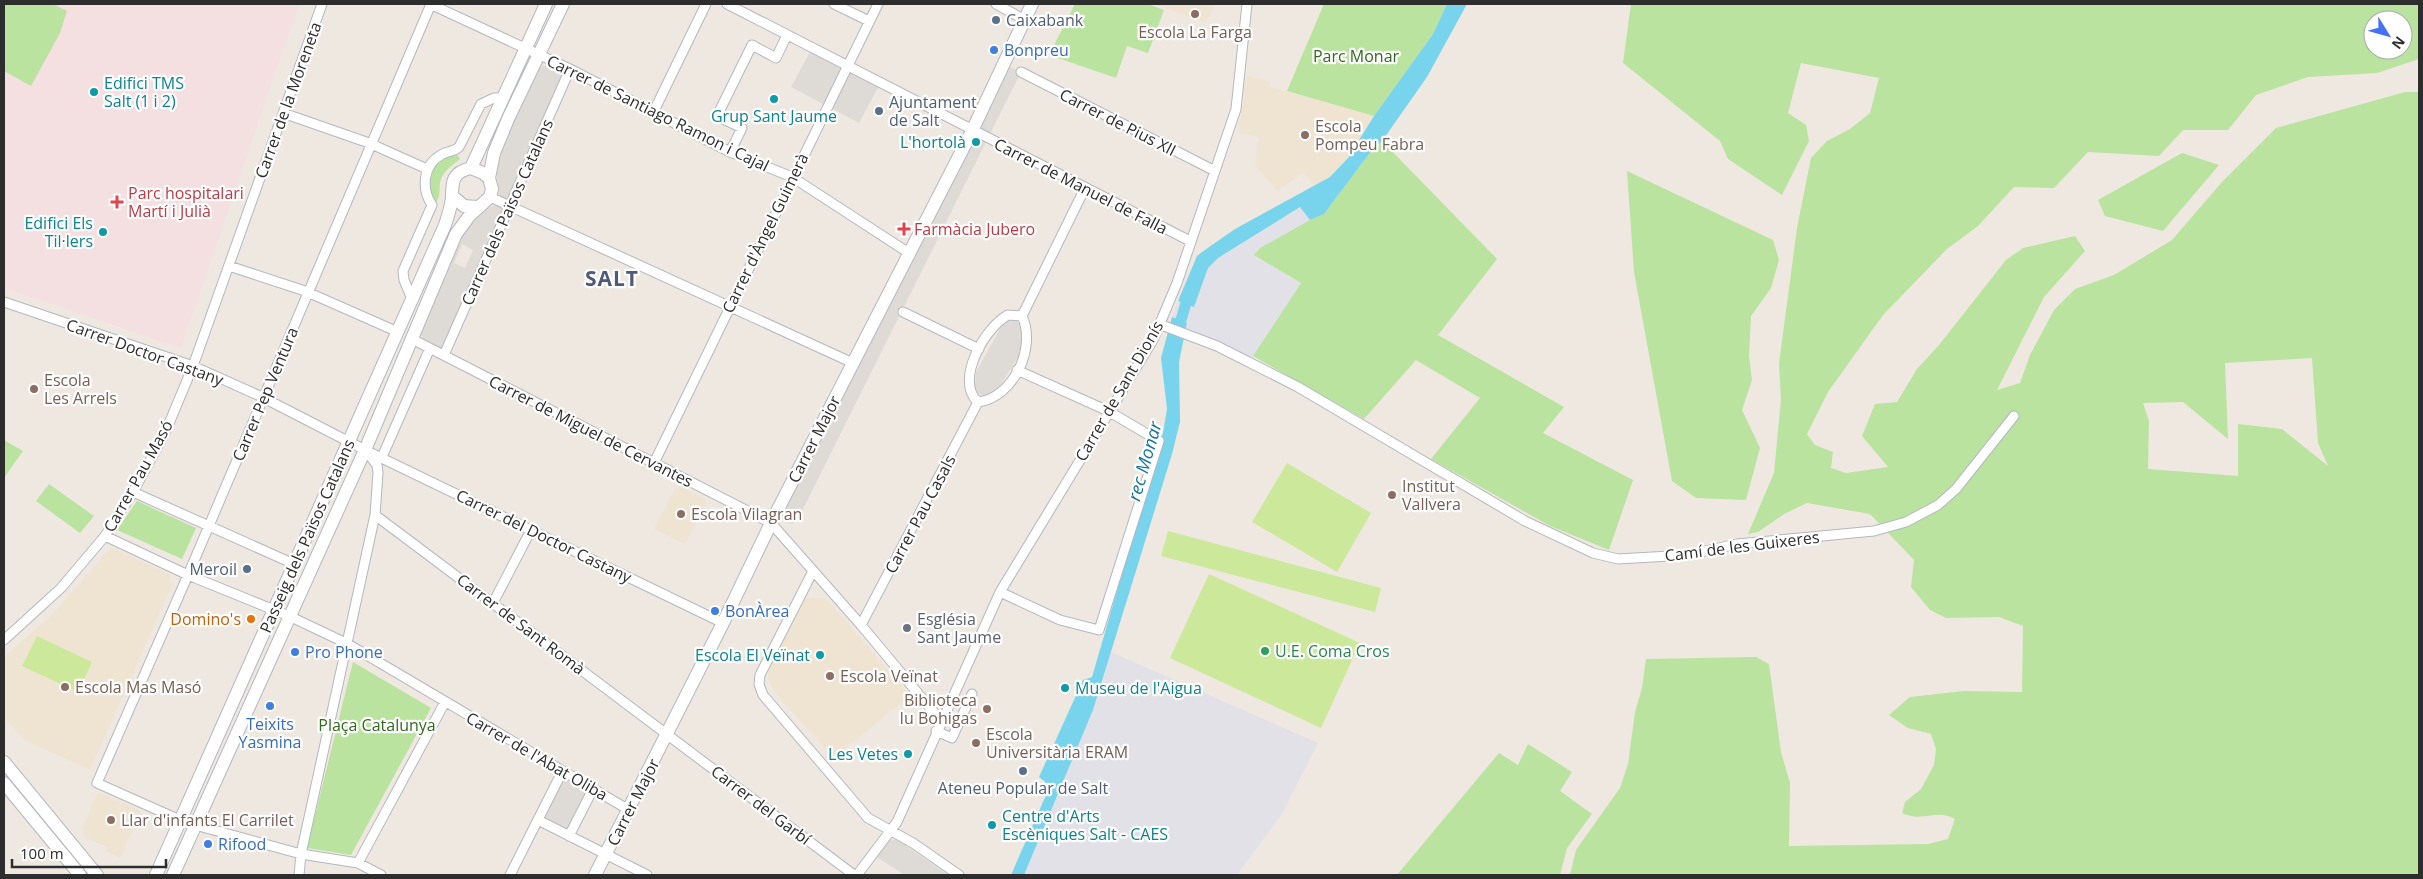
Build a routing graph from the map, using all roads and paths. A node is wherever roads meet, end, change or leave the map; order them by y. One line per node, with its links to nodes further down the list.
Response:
1 (322, 4): 21 (street, Carrer de la Moreneta)
2 (431, 4): 15 (street, Carrer de Santiago Ramon i Cajal); 24 (street, Carrer Pep Ventura)
3 (546, 4): 15 (main road, Passeig dels Països Catalans)
4 (564, 4): 16 (main road)
5 (706, 4): 22 (street)
6 (727, 4): 14 (street, Carrer de Manuel de Falla)
7 (834, 4): 13 (street)
8 (878, 4): 13 (street, Carrer d'Àngel Guimerà)
9 (996, 4): 12 (street)
10 (1032, 4): 12 (main road, Carrer Major)
11 (1247, 4): 28 (street, Carrer de Sant Dionís)
12 (1025, 20): 23 (main road, Carrer Major)
13 (869, 21): 17 (street, Carrer d'Àngel Guimerà)
14 (787, 35): 17 (street, Carrer de Manuel de Falla); 25 (street)
15 (526, 48): 16 (street, Carrer de Santiago Ramon i Cajal); 20 (main road, Passeig dels Països Catalans)
16 (539, 55): 18 (street, Carrer de Santiago Ramon i Cajal); 30 (main road)
17 (846, 66): 23 (street, Carrer de Manuel de Falla); 29 (street, Carrer d'Àngel Guimerà)
18 (570, 69): 22 (street, Carrer de Santiago Ramon i Cajal); 34 (street, Carrer dels Països Catalans)
19 (1021, 72): 28 (street, Carrer de Pius XII)
20 (502, 98): 26 (main road, Passeig dels Països Catalans); 27 (street)
21 (283, 113): 24 (street); 38 (street, Carrer de la Moreneta)
22 (653, 113): 25 (street, Carrer de Santiago Ramon i Cajal)
23 (972, 131): 31 (street, Carrer de Manuel de Falla); 37 (main road, Carrer Major)
24 (370, 143): 27 (street); 39 (street, Carrer Pep Ventura)
25 (730, 152): 29 (street, Carrer de Santiago Ramon i Cajal)
26 (471, 168): 30 (main road); 32 (main road, Passeig dels Països Catalans)
27 (427, 169): 40 (street)
28 (1215, 171): 36 (street, Carrer de Sant Dionís)
29 (792, 177): 37 (street, Carrer de Santiago Ramon i Cajal); 42 (street, Carrer d'Àngel Guimerà)
30 (489, 178): 33 (main road)
31 (1085, 188): 36 (street, Carrer de Manuel de Falla); 44 (street)
32 (452, 196): 35 (main road); 40 (main road, Passeig dels Països Catalans)
33 (490, 198): 34 (street); 35 (main road)
34 (509, 206): 42 (street); 50 (street, Carrer dels Països Catalans)
35 (477, 207): 47 (main road)
36 (1190, 241): 45 (street, Carrer de Sant Dionís)
37 (909, 253): 51 (main road, Carrer Major)
38 (229, 266): 39 (street); 52 (street, Carrer de la Moreneta)
39 (308, 292): 46 (street); 54 (street, Carrer Pep Ventura)
40 (412, 299): 46 (main road, Passeig dels Països Catalans)
41 (4, 302): 52 (street, Carrer Doctor Castany)
42 (729, 306): 51 (street); 61 (street, Carrer d'Àngel Guimerà)
43 (903, 312): 49 (street)
44 (1022, 316): 49 (street); 53 (street)
45 (1162, 325): 56 (street, Carrer de Sant Dionís); 57 (street, Camí de les Guixeres)
46 (398, 332): 58 (main road, Passeig dels Països Catalans)
47 (412, 339): 48 (street, Carrer de Miguel de Cervantes); 59 (main road)
48 (430, 348): 50 (street, Carrer de Miguel de Cervantes); 60 (street)
49 (979, 349): 55 (street)
50 (444, 355): 61 (street, Carrer de Miguel de Cervantes)
51 (853, 363): 64 (main road, Carrer Major)
52 (193, 366): 54 (street, Carrer Doctor Castany); 62 (street, Carrer Pau Masó)
53 (1017, 370): 55 (street); 56 (street)
54 (263, 397): 58 (street, Carrer Doctor Castany); 65 (street, Carrer Pep Ventura)
55 (978, 402): 76 (street, Carrer Pau Casals)
56 (1108, 411): 71 (street, Carrer de Sant Dionís); 71 (street)
57 (2014, 416)
58 (349, 441): 59 (street, Carrer Doctor Castany); 68 (main road, Passeig dels Països Catalans)
59 (364, 450): 60 (street, Carrer del Doctor Castany); 63 (street); 74 (main road)
60 (382, 458): 66 (street, Carrer del Doctor Castany)
61 (654, 463): 64 (street, Carrer de Miguel de Cervantes)
62 (133, 492): 65 (street); 67 (street, Carrer Pau Masó)
63 (375, 515): 72 (street, Carrer de Sant Romà); 78 (street)
64 (771, 523): 69 (street); 75 (main road, Carrer Major)
65 (209, 525): 68 (street); 70 (street, Carrer Pep Ventura)
66 (531, 530): 72 (street); 75 (street, Carrer del Doctor Castany)
67 (105, 536): 70 (street); 77 (street, Carrer Pau Masó)
68 (294, 564): 73 (main road, Passeig dels Països Catalans)
69 (813, 571): 76 (street); 91 (street)
70 (188, 575): 73 (street); 88 (street, Carrer Pep Ventura)
71 (1000, 592): 81 (street, Carrer de Sant Dionís)
72 (493, 603): 82 (street, Carrer de Sant Romà)
73 (274, 609): 74 (street); 88 (main road, Passeig dels Països Catalans)
74 (290, 616): 78 (street); 90 (main road)
75 (723, 623): 82 (main road, Carrer Major)
76 (861, 625): 81 (street)
77 (4, 640)
78 (348, 644): 80 (street, Carrer de l'Abat Oliba); 93 (street)
79 (972, 694): 81 (street)
80 (445, 702): 84 (street, Carrer de l'Abat Oliba); 95 (street)
81 (938, 726): 91 (street, Carrer de Sant Dionís)
82 (667, 734): 87 (main road, Carrer Major); 105 (street, Carrer del Garbí)
83 (4, 762): 97 (main road)
84 (562, 772): 86 (street, Carrer de l'Abat Oliba); 89 (street)
85 (4, 783): 96 (main road)
86 (593, 789): 87 (street, Carrer de l'Abat Oliba); 92 (street)
87 (629, 810): 94 (main road, Carrer Major)
88 (180, 820): 98 (main road, Passeig dels Països Catalans)
89 (538, 820): 92 (street); 102 (street)
90 (195, 825): 93 (street); 99 (main road)
91 (889, 831): 105 (street, Carrer de Sant Dionís); 106 (street)
92 (569, 836): 94 (street)
93 (301, 854): 95 (street); 100 (street)
94 (606, 854): 103 (main road, Carrer Major); 104 (street)
95 (358, 863): 101 (street)
96 (80, 875)
97 (97, 875)
98 (156, 875)
99 (173, 875)
100 (299, 875)
101 (381, 875)
102 (510, 875)
103 (595, 875)
104 (647, 875)
105 (855, 875)
106 (958, 875)

